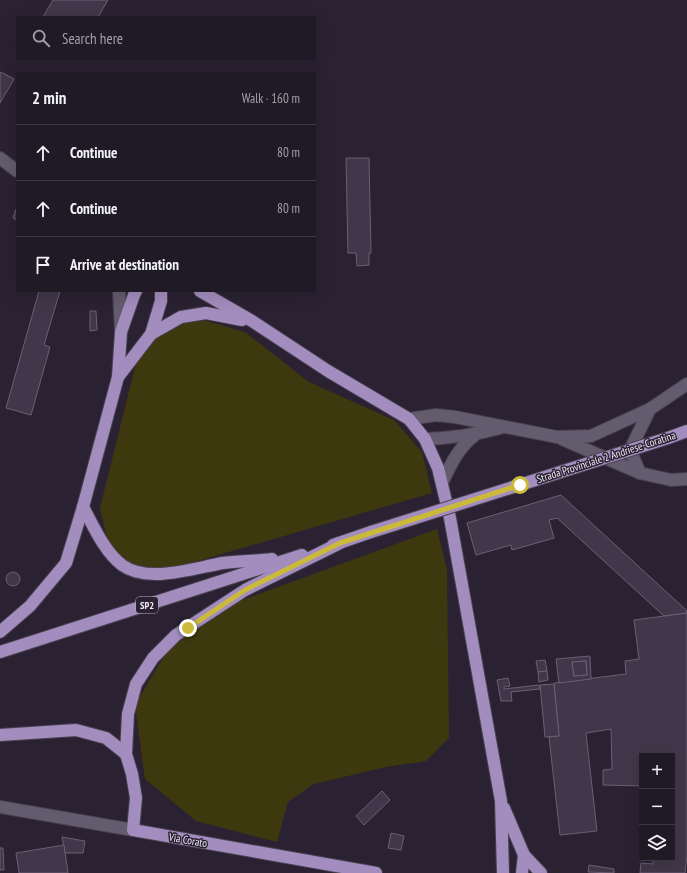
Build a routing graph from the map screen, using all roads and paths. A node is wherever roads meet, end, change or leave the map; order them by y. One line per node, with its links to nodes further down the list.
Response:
1 (0, 158): 2 (street)
2 (16, 170)
3 (119, 292): 8 (street)
4 (135, 292): 8 (main road)
5 (161, 292): 9 (main road)
6 (202, 292): 7 (main road)
7 (252, 321): 9 (main road); 13 (main road)
8 (121, 332): 10 (main road)
9 (151, 334): 10 (main road)
10 (118, 377): 22 (main road)
11 (687, 384): 12 (street)
12 (650, 409): 17 (street); 19 (street)
13 (409, 419): 14 (street); 18 (main road)
14 (503, 427): 16 (street); 17 (street)
15 (687, 431): 23 (main road, Strada Provinciale 2 Andriese-Coratina / SP2, bridge)
16 (475, 434): 18 (street); 21 (street)
17 (557, 437): 19 (street)
18 (425, 439): 21 (main road)
19 (640, 473): 20 (street)
20 (687, 479)
21 (442, 483): 29 (main road)
22 (83, 507): 24 (main road); 25 (main road)
23 (340, 543): 24 (main road, Strada Provinciale 2 Andriese-Coratina / SP2); 28 (main road)
24 (293, 558): 26 (main road, Strada Provinciale 2 Andriese-Coratina / SP2)
25 (0, 632)
26 (0, 652)
27 (0, 735): 28 (main road)
28 (126, 754): 31 (main road)
29 (501, 802): 32 (main road); 34 (main road)
30 (0, 807): 31 (street, Via Corato)
31 (133, 830): 33 (main road, Via Corato)
32 (524, 855): 35 (main road); 36 (main road)
33 (376, 873)
34 (503, 873)
35 (522, 873)
36 (541, 873)

